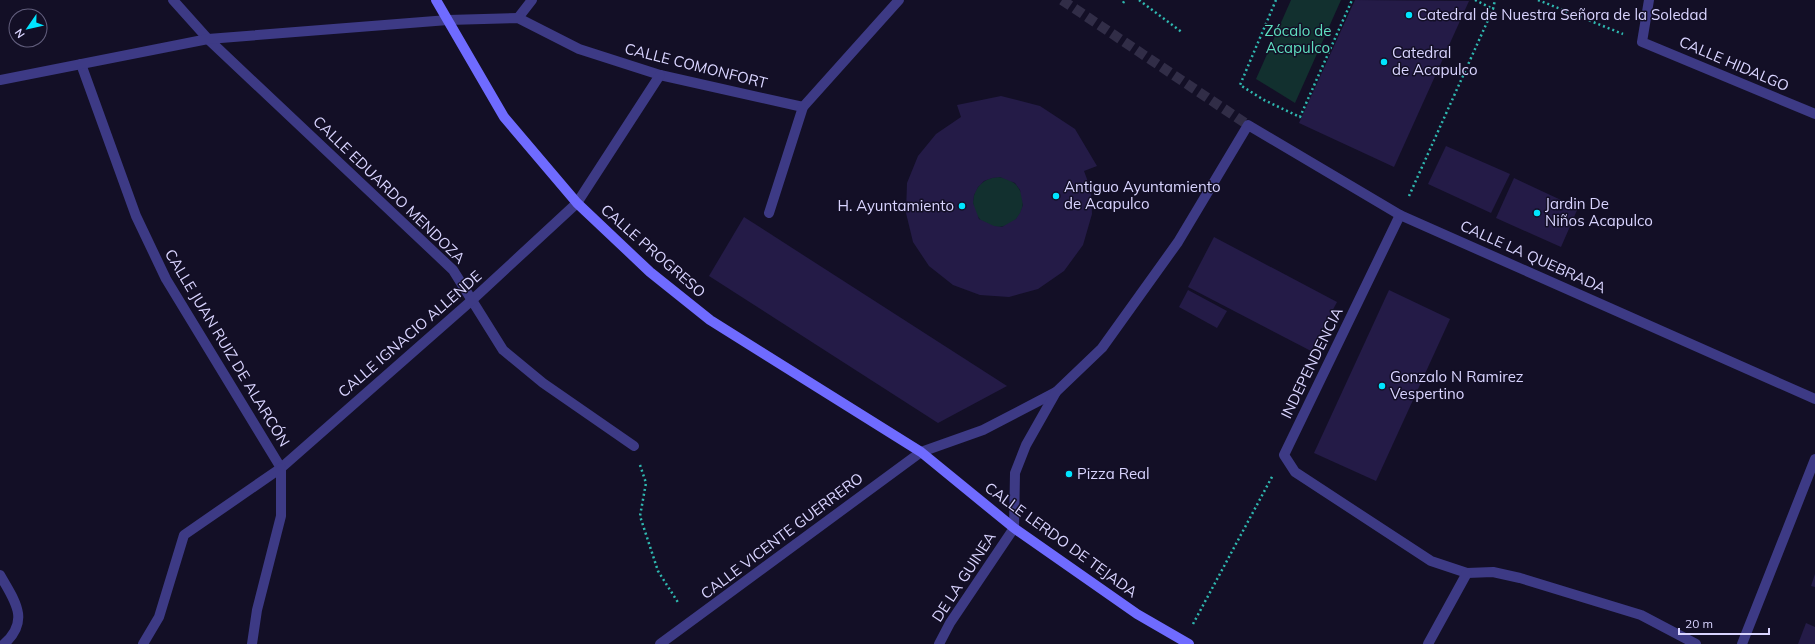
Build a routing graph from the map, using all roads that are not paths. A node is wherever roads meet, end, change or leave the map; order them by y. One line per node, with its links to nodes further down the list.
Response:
1 (173, 0): 8 (street, CALLE EDUARDO MENDOZA)
2 (436, 0): 7 (street, CALLE PROGRESO)
3 (532, 0): 6 (street)
4 (899, 0): 12 (street)
5 (1649, 0): 13 (street, CALLE HIDALGO)
6 (518, 18): 7 (street); 10 (street, CALLE COMONFORT)
7 (448, 20): 8 (street); 14 (street, CALLE PROGRESO)
8 (208, 39): 9 (street); 17 (street, CALLE EDUARDO MENDOZA)
9 (81, 64): 11 (street); 23 (street, CALLE JUAN RUIZ DE ALARCÓN)
10 (660, 75): 12 (street, CALLE COMONFORT); 14 (street, CALLE IGNACIO ALLENDE)
11 (0, 80)
12 (803, 107): 15 (street)
13 (1815, 114)
14 (577, 203): 17 (street, CALLE IGNACIO ALLENDE); 21 (street, CALLE PROGRESO)
15 (769, 214)
16 (1400, 215): 18 (street, CALLE LA QUEBRADA); 19 (street, CALLE LA QUEBRADA); 25 (street, INDEPENDENCIA)
17 (471, 301): 20 (street, CALLE EDUARDO MENDOZA); 23 (street, CALLE IGNACIO ALLENDE)
18 (1056, 392): 21 (street, CALLE VICENTE GUERRERO); 24 (street)
19 (1815, 399)
20 (634, 446)
21 (921, 452): 24 (street, CALLE LERDO DE TEJADA); 31 (street, CALLE VICENTE GUERRERO)
22 (1815, 459): 35 (street)
23 (281, 468): 29 (street, CALLE IGNACIO ALLENDE); 30 (street)
24 (1014, 528): 27 (street, CALLE LERDO DE TEJADA); 32 (street, DE LA GUINEA)
25 (1467, 573): 33 (street); 34 (street)
26 (0, 575): 28 (street)
27 (1185, 643)
28 (4, 644)
29 (143, 644)
30 (252, 644)
31 (660, 644)
32 (939, 644)
33 (1428, 644)
34 (1696, 644)
35 (1742, 644)

